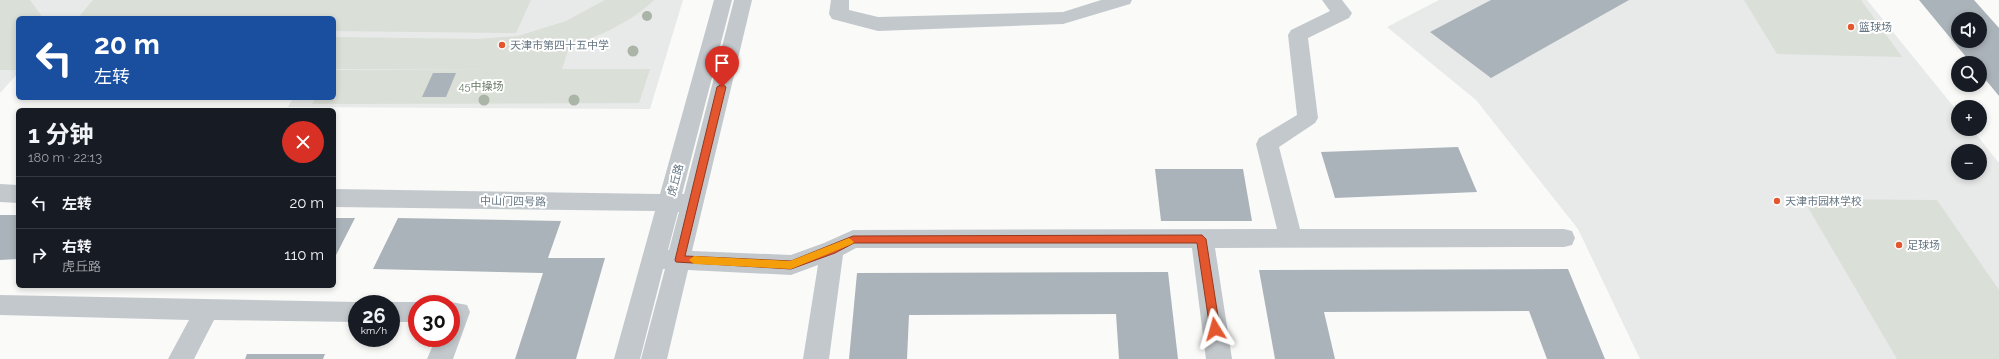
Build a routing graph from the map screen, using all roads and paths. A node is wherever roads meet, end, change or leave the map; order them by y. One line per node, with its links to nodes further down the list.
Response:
1 (723, 0): 9 (street, 虎丘路)
2 (743, 0): 10 (street, 虎丘路)
3 (840, 0): 4 (street)
4 (1123, 0)
5 (1331, 0): 11 (street)
6 (0, 194): 7 (street)
7 (16, 194)
8 (336, 198): 9 (street, 中山门四号路)
9 (669, 203): 10 (street, 中山门四号路); 15 (street, 虎丘路)
10 (692, 203): 16 (street, 虎丘路)
11 (1291, 238): 12 (street); 13 (street)
12 (1564, 238)
13 (1202, 239): 14 (street); 26 (street)
14 (832, 250): 16 (street); 25 (street)
15 (654, 260): 16 (street); 23 (street, 虎丘路)
16 (680, 260): 24 (street, 虎丘路)
17 (0, 305): 18 (street)
18 (207, 310): 19 (street); 21 (street)
19 (348, 312)
20 (445, 347): 22 (street)
21 (181, 359)
22 (440, 359)
23 (627, 359)
24 (654, 359)
25 (816, 359)
26 (1219, 359)

